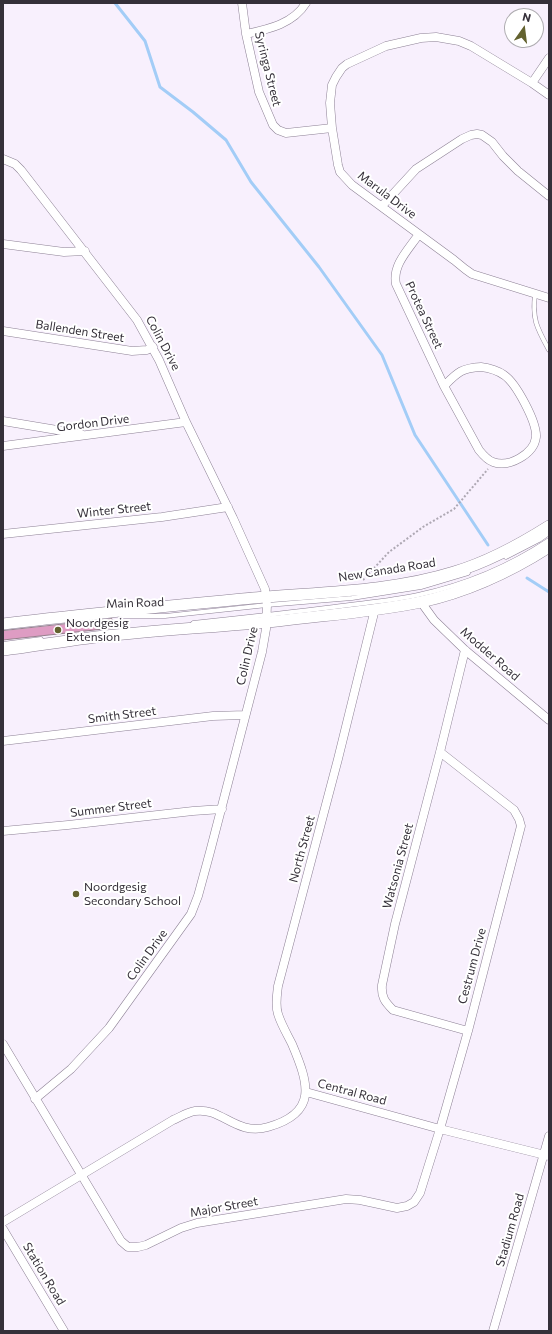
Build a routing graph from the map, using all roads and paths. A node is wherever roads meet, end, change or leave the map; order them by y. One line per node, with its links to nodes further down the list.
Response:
1 (242, 3): 3 (street, Syringa Street)
2 (306, 3): 3 (street)
3 (246, 34): 7 (street, Syringa Street)
4 (549, 58): 5 (street)
5 (532, 83): 6 (street, Marula Drive); 7 (street, Marula Drive)
6 (549, 95)
7 (332, 128): 10 (street, Marula Drive)
8 (3, 158): 13 (street, Colin Drive)
9 (549, 196): 10 (street)
10 (382, 206): 11 (street, Marula Drive)
11 (419, 234): 14 (street, Marula Drive); 19 (street, Protea Street)
12 (3, 244): 13 (street)
13 (85, 251): 17 (street, Colin Drive)
14 (535, 293): 15 (street, Marula Drive); 18 (lane)
15 (549, 298)
16 (3, 331): 17 (street, Ballenden Street)
17 (153, 347): 21 (street, Colin Drive)
18 (549, 350)
19 (444, 386): 24 (street, Protea Street); 24 (street)
20 (3, 420): 22 (street)
21 (186, 422): 22 (street, Gordon Drive); 25 (street, Colin Drive)
22 (87, 436): 23 (street, Gordon Drive)
23 (3, 446)
24 (494, 462): 31 (path)
25 (228, 507): 28 (street, Winter Street); 32 (street, Colin Drive)
26 (549, 526): 31 (main road, New Canada Road)
27 (549, 533): 32 (lane, New Canada Road)
28 (3, 534)
29 (549, 540): 35 (lane)
30 (546, 549): 33 (main road)
31 (354, 589): 32 (main road, New Canada Road)
32 (267, 601): 35 (street, Colin Drive); 37 (main road, Main Road); 39 (lane, Main Road)
33 (421, 602): 34 (main road); 44 (street, Modder Road)
34 (375, 609): 35 (main road); 53 (street, North Street)
35 (266, 619): 36 (lane); 43 (main road); 45 (street, Colin Drive)
36 (189, 623)
37 (3, 624)
38 (173, 624): 40 (lane, Main Road)
39 (3, 628)
40 (72, 635)
41 (49, 638): 42 (lane)
42 (3, 644)
43 (3, 650)
44 (465, 650): 46 (street, Modder Road); 48 (street, Watsonia Street)
45 (245, 715): 47 (street, Smith Street); 49 (street, Colin Drive)
46 (549, 720)
47 (3, 741)
48 (440, 752): 51 (street, Cestrum Drive); 51 (street, Watsonia Street)
49 (222, 809): 50 (street, Summer Street); 54 (street, Colin Drive)
50 (3, 831)
51 (468, 1031): 55 (street, Cestrum Drive)
52 (3, 1044): 54 (street, Major Street)
53 (306, 1092): 55 (street, Central Road); 58 (street, Central Road)
54 (35, 1098): 58 (street, Major Street)
55 (440, 1129): 57 (street, Central Road); 58 (street, Major Street)
56 (549, 1136): 57 (street, Stadium Road)
57 (546, 1156): 62 (street, Stadium Road)
58 (82, 1175): 59 (street, Central Road)
59 (3, 1222)
60 (3, 1229): 61 (street, Station Road)
61 (64, 1331)
62 (493, 1331)

